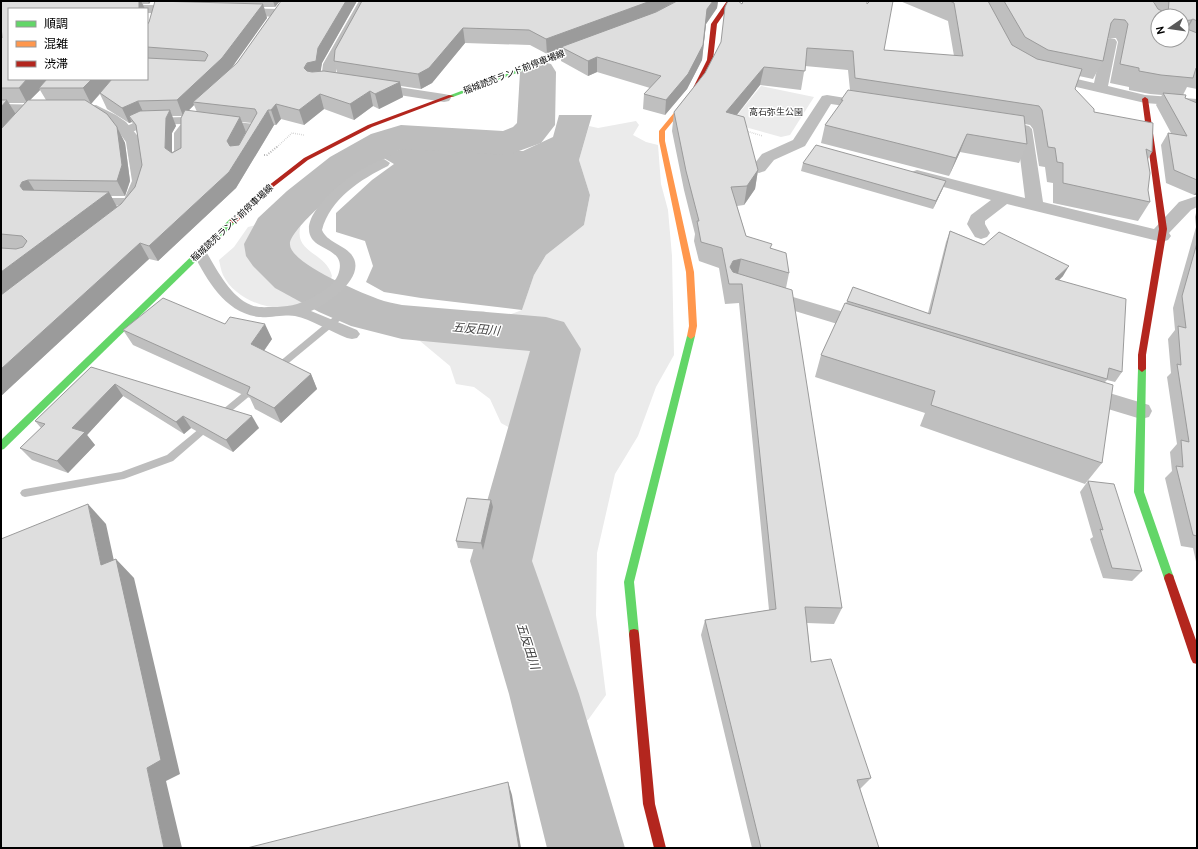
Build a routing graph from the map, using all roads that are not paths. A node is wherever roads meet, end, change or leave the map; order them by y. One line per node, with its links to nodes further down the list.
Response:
1 (288, 1): 8 (street)
2 (365, 1): 14 (street)
3 (730, 1): 51 (street)
4 (158, 5): 5 (street); 6 (street); 9 (street)
5 (100, 8)
6 (194, 10)
7 (225, 11): 8 (street)
8 (280, 13): 10 (street)
9 (152, 22)
10 (271, 26)
11 (597, 41): 18 (street, 稲城読売ランド前停車場線)
12 (1110, 42): 16 (street)
13 (1034, 72): 16 (street)
14 (343, 82)
15 (358, 85): 18 (street)
16 (1100, 88): 19 (street)
17 (46, 94): 24 (street)
18 (444, 98): 42 (street, 稲城読売ランド前停車場線)
19 (1145, 99): 20 (street); 40 (street)
20 (1197, 103)
21 (204, 105): 25 (lane)
22 (882, 108): 32 (street)
23 (1, 109): 24 (street)
24 (31, 110): 27 (street); 28 (street)
25 (187, 120): 28 (lane); 29 (lane); 30 (lane)
26 (993, 124): 38 (street)
27 (16, 126)
28 (126, 131): 37 (street)
29 (243, 151)
30 (180, 163)
31 (384, 163): 44 (lane)
32 (759, 168)
33 (905, 172): 34 (street)
34 (1004, 198): 38 (street); 41 (street)
35 (1197, 201): 40 (street)
36 (78, 202): 37 (lane)
37 (133, 202): 39 (street)
38 (1035, 206): 40 (street)
39 (118, 219)
40 (1162, 232): 48 (street)
41 (981, 233)
42 (200, 253): 44 (lane); 49 (street, 稲城読売ランド前停車場線)
43 (744, 289): 45 (street)
44 (308, 311): 46 (lane)
45 (882, 331)
46 (352, 334)
47 (1065, 387): 48 (street)
48 (1142, 411): 50 (street)
49 (1, 446)
50 (1197, 659)
51 (660, 848)

